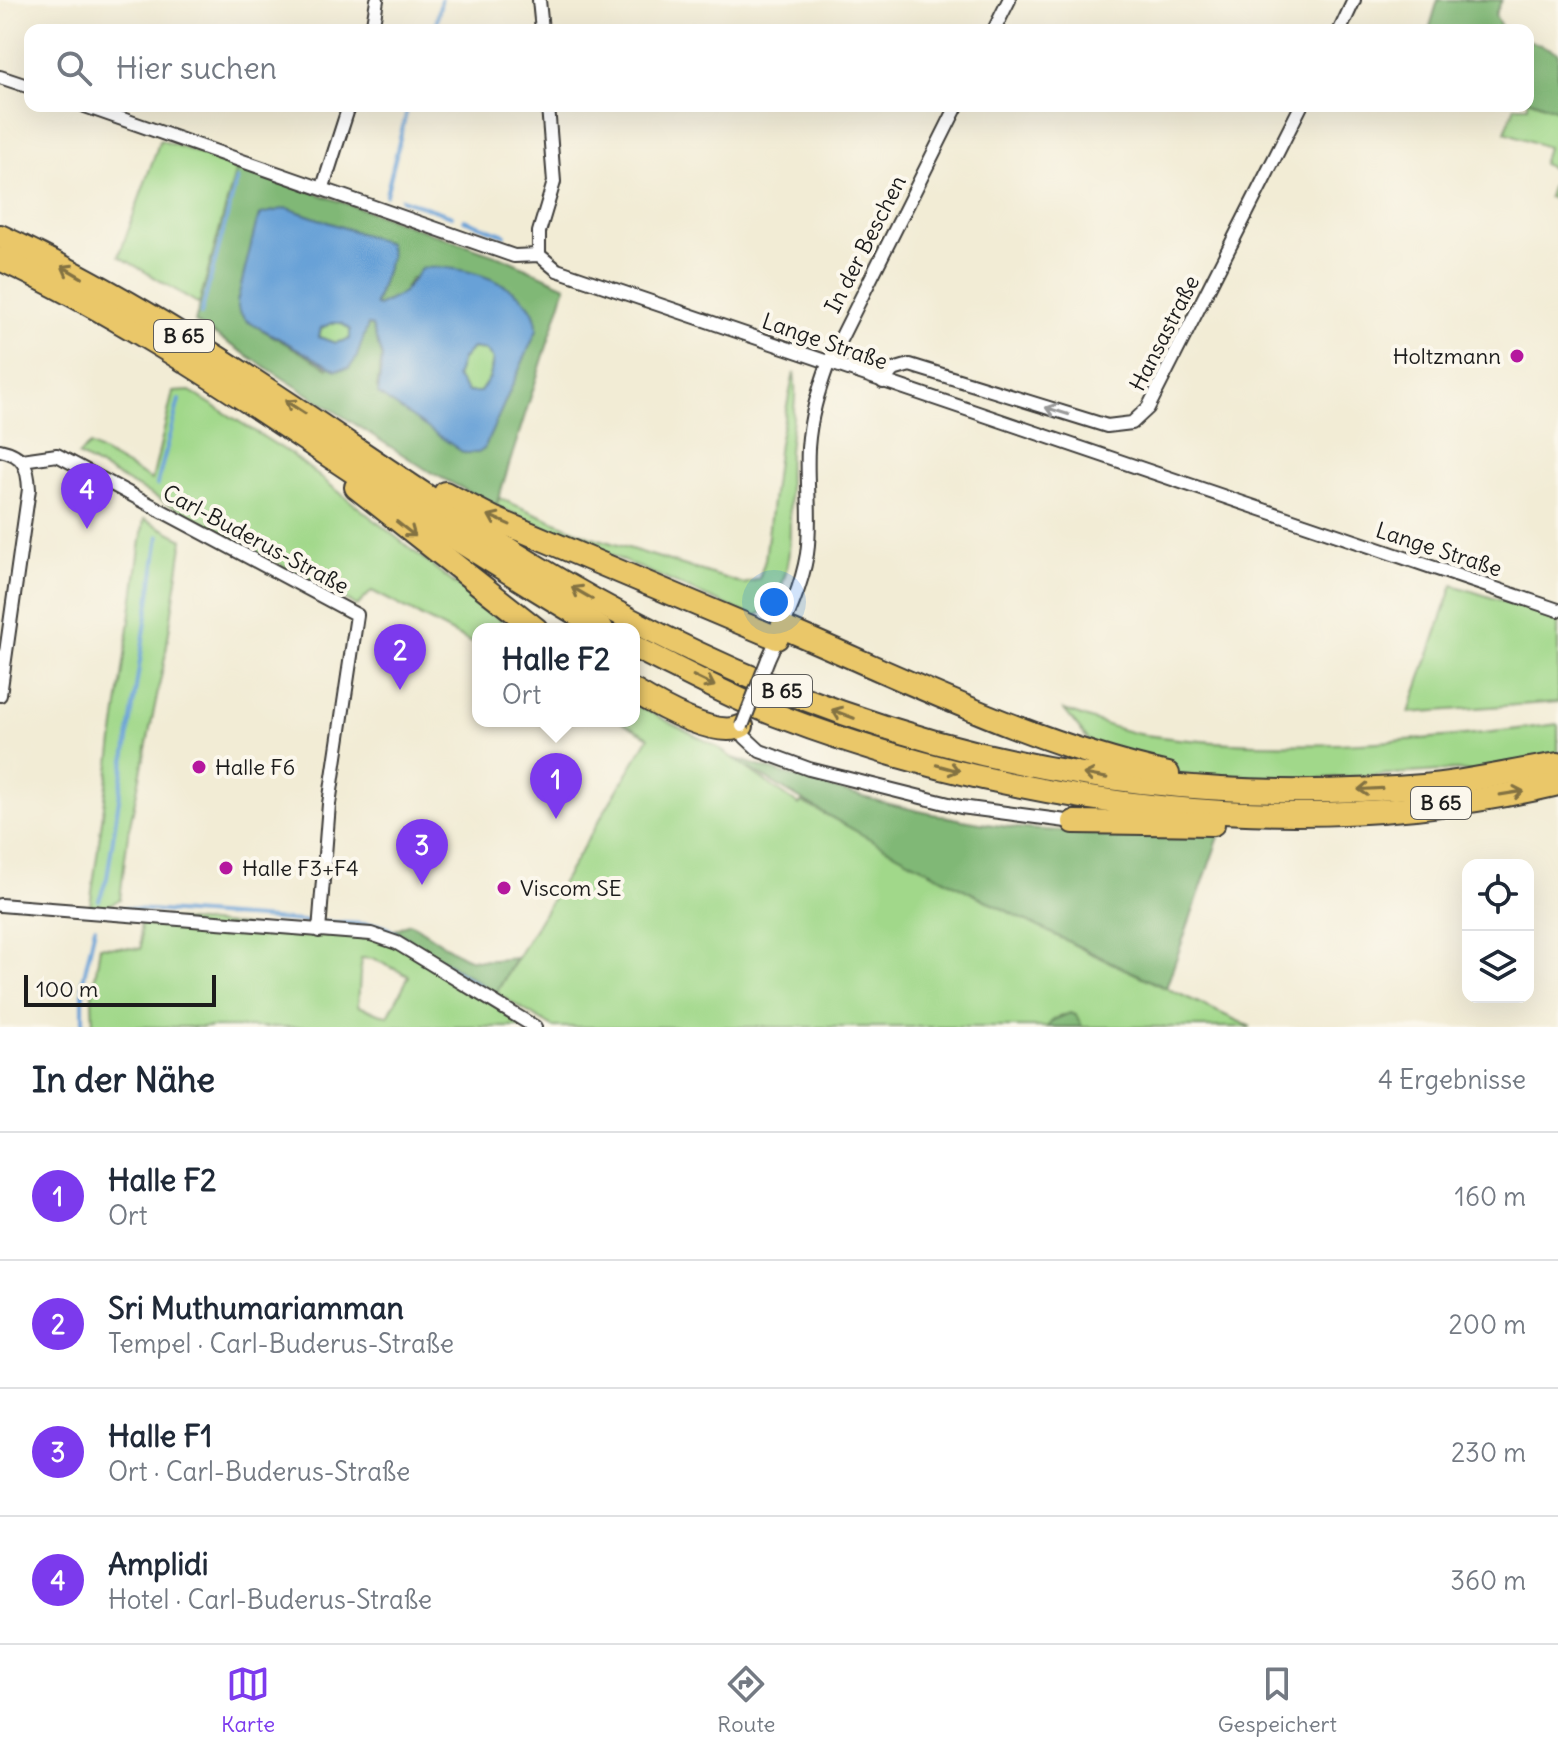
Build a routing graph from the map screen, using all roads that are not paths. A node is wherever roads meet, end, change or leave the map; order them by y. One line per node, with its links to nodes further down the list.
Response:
1 (377, 0): 5 (street)
2 (539, 0): 6 (street)
3 (1009, 0): 7 (street)
4 (1354, 0): 8 (street)
5 (373, 24)
6 (541, 24)
7 (997, 24)
8 (1343, 24)
9 (0, 77): 10 (street)
10 (24, 85)
11 (103, 112): 16 (street, Lange Straße)
12 (347, 112): 16 (street)
13 (548, 112): 18 (street)
14 (954, 112): 20 (street, In der Beschen)
15 (1298, 112): 21 (street, Hansastraße, one-way to 21)
16 (323, 187): 18 (street, Lange Straße)
17 (0, 236): 23 (highway, B 65, one-way to 17)
18 (539, 255): 20 (street, Lange Straße)
19 (0, 259): 22 (highway, B 65)
20 (828, 364): 21 (street, Lange Straße); 31 (street, In der Beschen)
21 (883, 382): 26 (street, Lange Straße)
22 (305, 440): 27 (highway, one-way to 27); 28 (highway, B 65)
23 (360, 449): 29 (highway, B 65, one-way to 23); 31 (highway, one-way to 23)
24 (0, 450): 25 (street)
25 (22, 460): 34 (street); 42 (street, Carl-Buderus-Straße)
26 (1558, 610)
27 (528, 623)
28 (592, 623)
29 (636, 623)
30 (640, 625): 38 (highway, B 65, one-way to 30)
31 (780, 633): 35 (street, In der Beschen, bridge); 38 (highway)
32 (640, 650): 39 (highway, B 65, one-way to 39)
33 (640, 694): 35 (highway)
34 (0, 695)
35 (742, 726): 40 (street)
36 (1558, 764): 38 (highway, B 65, one-way to 38)
37 (1558, 784): 39 (highway, B 65, one-way to 37)
38 (1256, 791)
39 (1323, 812): 40 (highway)
40 (1074, 822)
41 (0, 905): 42 (street)
42 (319, 931): 43 (street)
43 (535, 1027)

